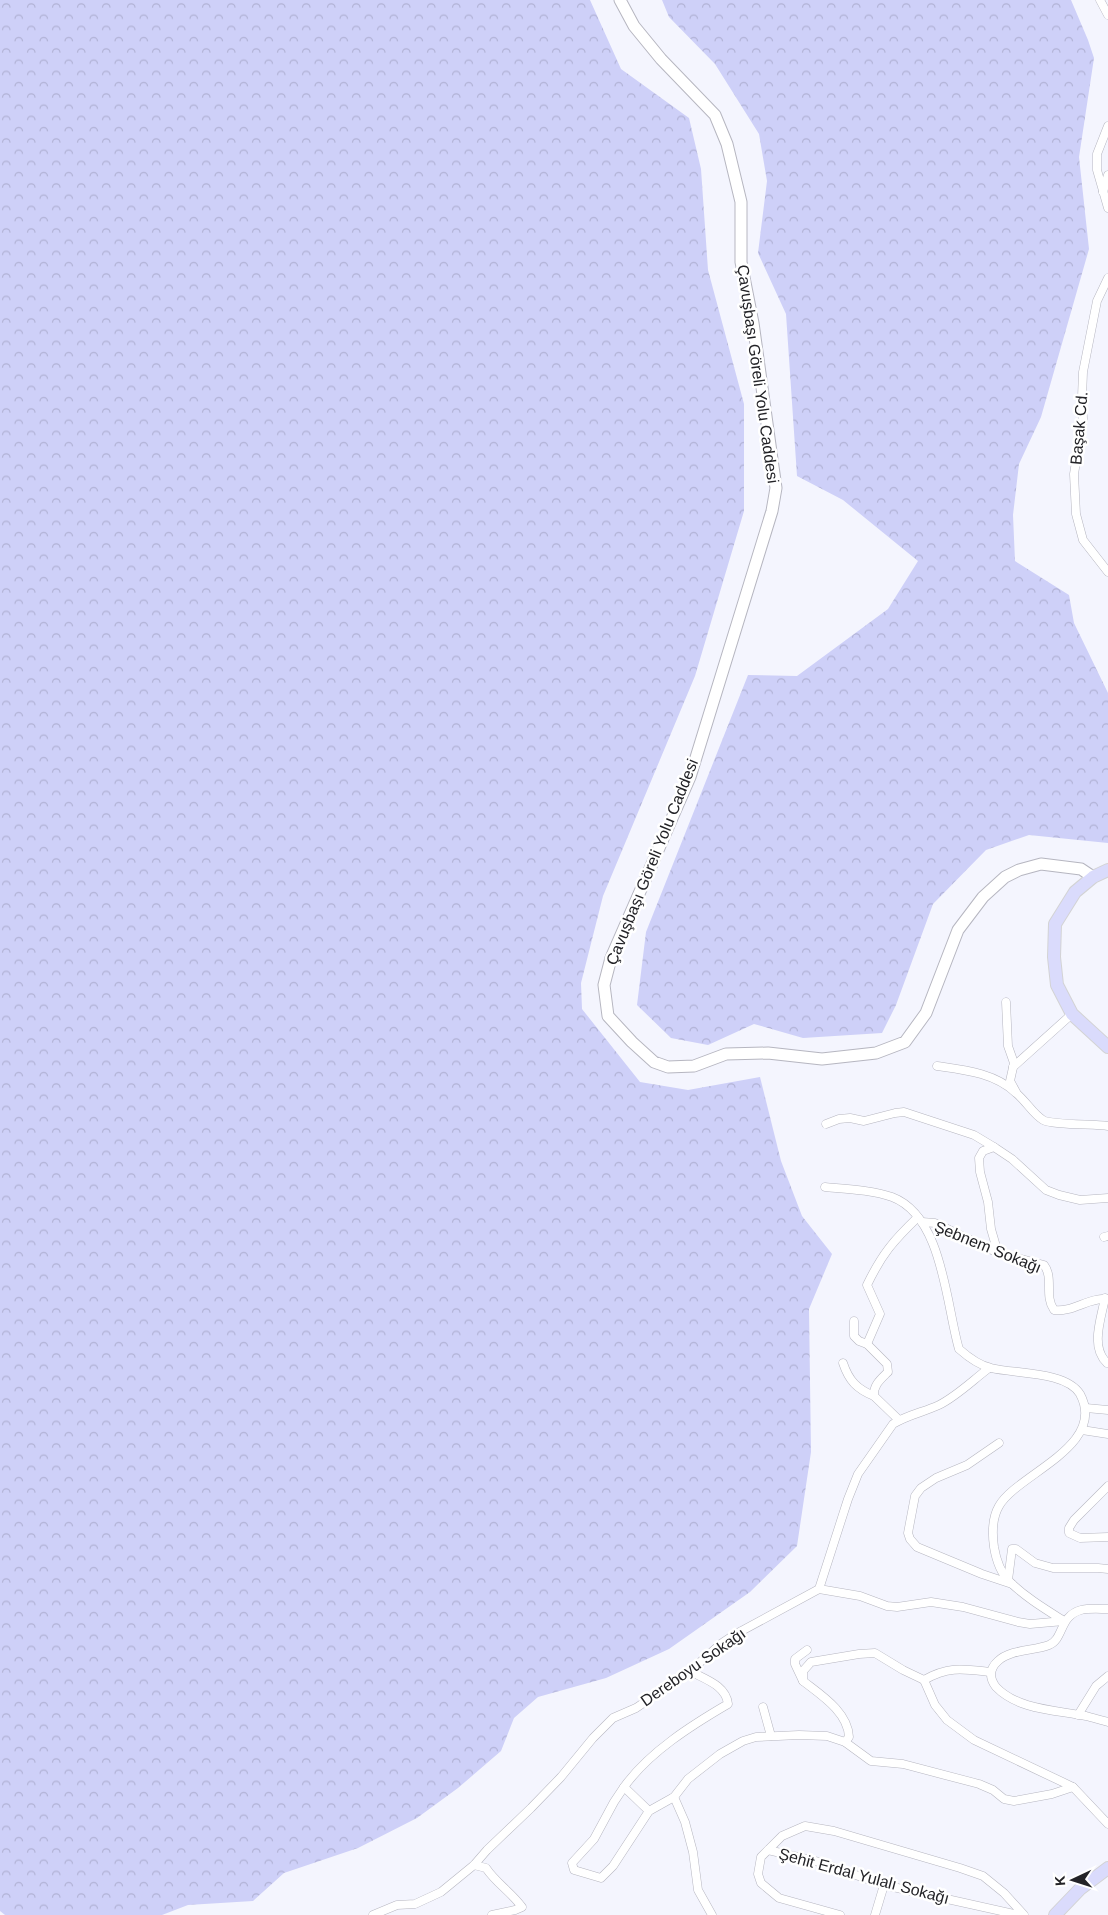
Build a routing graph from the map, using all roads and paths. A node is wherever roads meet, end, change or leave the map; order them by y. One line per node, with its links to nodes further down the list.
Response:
1 (620, 0): 13 (main road, Çavuşbaşı Göreli Yolu Caddesi)
2 (1100, 0): 3 (street)
3 (1108, 15)
4 (1108, 126): 6 (street)
5 (1108, 175): 6 (street)
6 (1103, 194): 7 (street)
7 (1108, 208)
8 (1108, 278): 10 (street, Başak Cd.)
9 (1108, 287): 10 (street)
10 (1097, 301): 11 (street, Başak Cd.)
11 (1108, 572)
12 (1108, 870): 13 (main road)
13 (1094, 877): 15 (main road)
14 (1006, 1002): 18 (street)
15 (1072, 1014): 16 (main road); 18 (street)
16 (1108, 1047)
17 (938, 1066): 19 (street)
18 (1013, 1067): 19 (street)
19 (1016, 1092): 21 (street)
20 (826, 1124): 22 (street)
21 (1108, 1126)
22 (994, 1147): 24 (street); 26 (street)
23 (825, 1186): 25 (street)
24 (1108, 1198)
25 (920, 1220): 26 (street, Şebnem Sokağı); 29 (street); 32 (street)
26 (998, 1253): 27 (street, Şebnem Sokağı)
27 (1106, 1298): 31 (street)
28 (854, 1321): 29 (street)
29 (867, 1344): 33 (street)
30 (843, 1363): 33 (street)
31 (1107, 1363)
32 (989, 1368): 34 (street); 36 (street)
33 (874, 1396): 36 (street)
34 (1086, 1408): 35 (street); 37 (street)
35 (1108, 1410)
36 (899, 1420): 44 (street)
37 (1082, 1430): 38 (street); 43 (street)
38 (1108, 1434)
39 (999, 1443): 43 (street)
40 (1108, 1486): 41 (street)
41 (1108, 1538)
42 (1108, 1569): 43 (street)
43 (1011, 1582): 46 (street)
44 (819, 1589): 46 (street); 48 (street, Dereboyu Sokağı)
45 (1108, 1609): 46 (street)
46 (1064, 1621): 49 (street)
47 (807, 1650): 52 (street)
48 (690, 1671): 58 (street); 64 (street, Dereboyu Sokağı)
49 (990, 1672): 51 (street); 54 (street)
50 (1108, 1676): 54 (street)
51 (924, 1680): 52 (street); 59 (street)
52 (803, 1681): 57 (street)
53 (763, 1707): 56 (street)
54 (1078, 1715): 55 (street)
55 (1108, 1722)
56 (771, 1736): 57 (street); 60 (street)
57 (845, 1742): 59 (street)
58 (624, 1787): 61 (street); 61 (street)
59 (1073, 1787): 62 (street)
60 (674, 1798): 61 (street); 69 (street)
61 (649, 1811)
62 (1108, 1824)
63 (768, 1850): 66 (street, Şehit Erdal Yulalı Sokağı); 70 (street); 73 (street)
64 (474, 1865): 67 (street, Dereboyu Sokağı); 68 (street)
65 (1108, 1868): 74 (main road)
66 (884, 1885): 71 (street); 72 (street, Şehit Erdal Yulalı Sokağı)
67 (374, 1915)
68 (492, 1915)
69 (712, 1915)
70 (840, 1915)
71 (875, 1915)
72 (1019, 1915)
73 (1024, 1915)
74 (1055, 1915)

